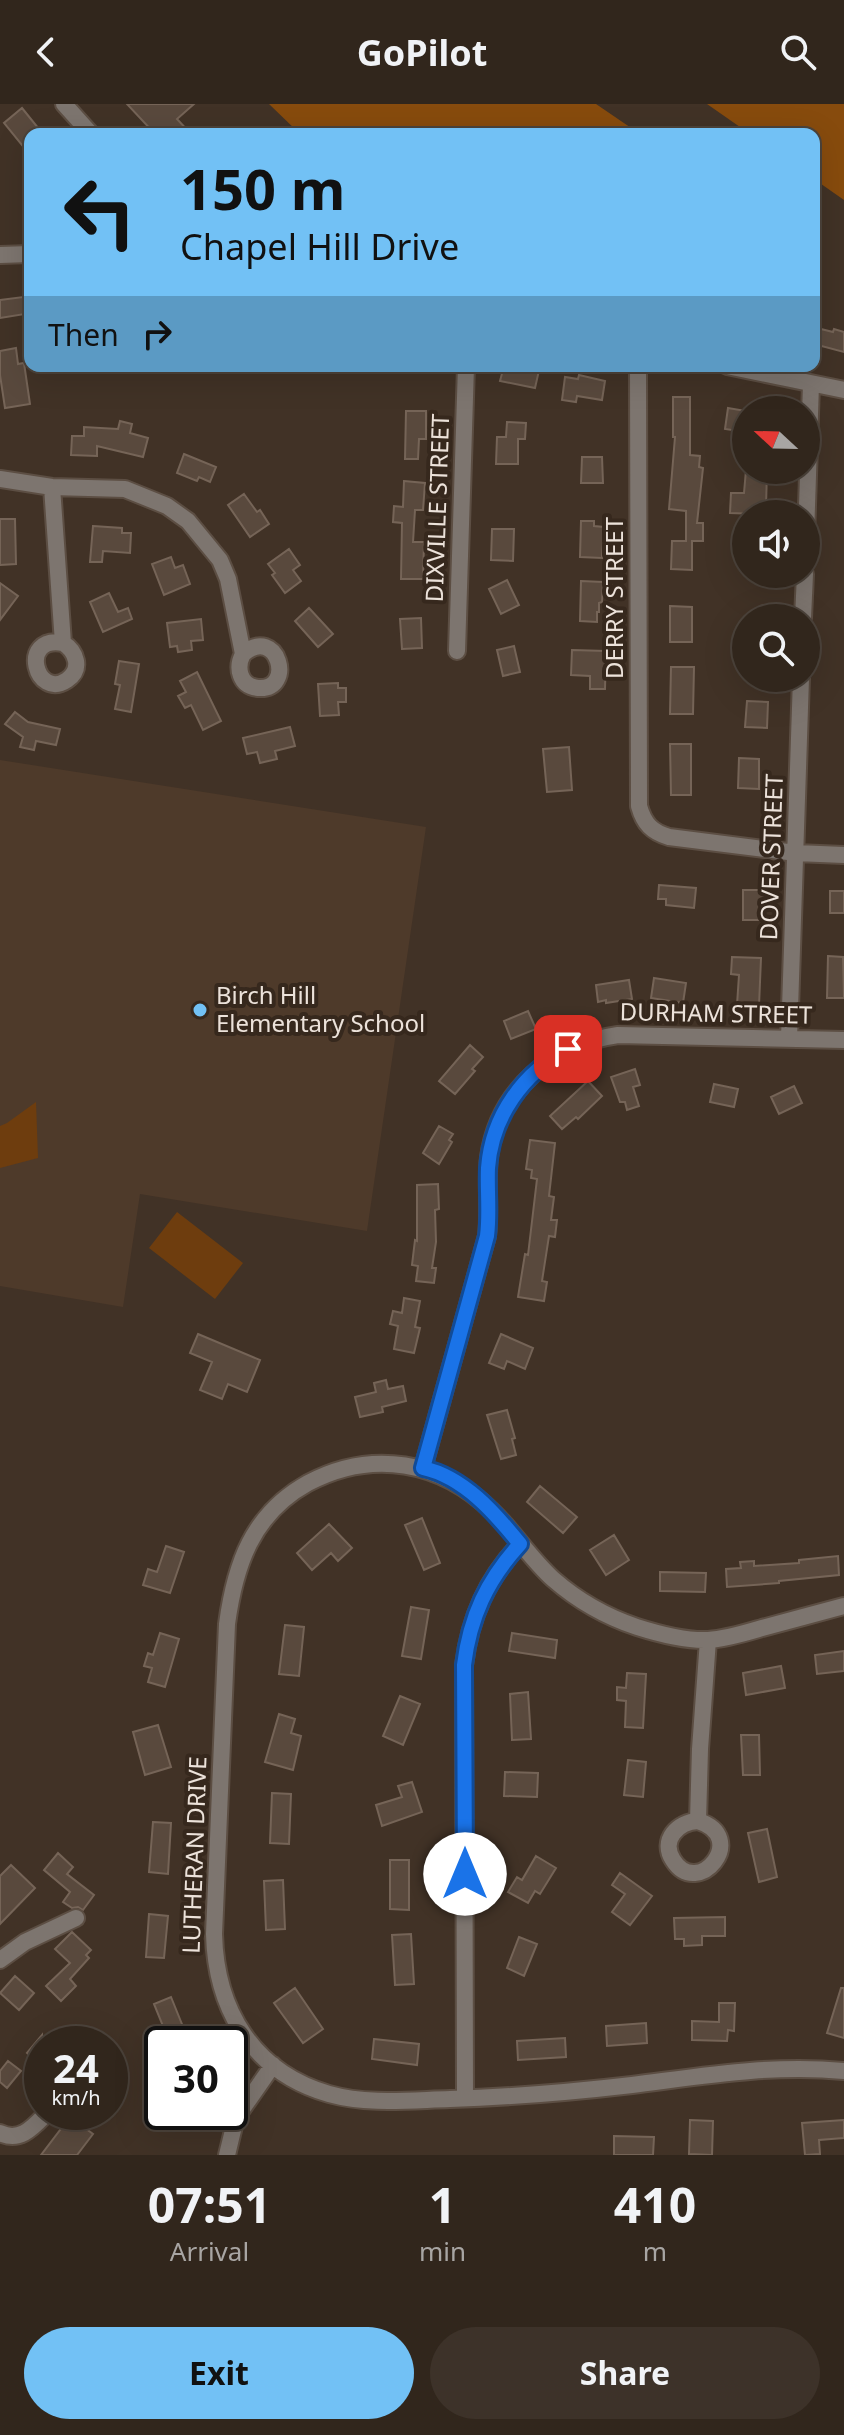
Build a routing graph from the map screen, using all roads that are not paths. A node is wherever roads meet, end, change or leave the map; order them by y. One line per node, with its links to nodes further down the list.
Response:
1 (64, 104): 2 (street)
2 (86, 128)
3 (24, 254): 4 (street)
4 (0, 255)
5 (466, 372): 14 (street, DIXVILLE STREET)
6 (638, 372): 17 (street, DERRY STREET)
7 (755, 372): 8 (street)
8 (811, 384): 9 (street); 12 (street)
9 (844, 390)
10 (0, 479): 11 (street)
11 (52, 487): 13 (street); 15 (street)
12 (807, 500)
13 (63, 643)
14 (457, 651)
15 (243, 654)
16 (801, 692): 17 (street, DOVER STREET)
17 (796, 853): 18 (street); 19 (street, DOVER STREET)
18 (844, 855)
19 (789, 1039): 20 (street, DURHAM STREET); 21 (street, DURHAM STREET)
20 (844, 1040)
21 (423, 1468): 22 (street); 28 (street, LUTHERAN DRIVE)
22 (520, 1544): 24 (street); 30 (street)
23 (844, 1606): 24 (street)
24 (708, 1640): 25 (street)
25 (698, 1821)
26 (76, 1918): 27 (street)
27 (0, 1960)
28 (273, 2065): 30 (street, LUTHERAN DRIVE); 33 (street)
29 (844, 2071): 30 (street, LUTHERAN DRIVE)
30 (465, 2098)
31 (28, 2130): 32 (street)
32 (0, 2133)
33 (227, 2155)

